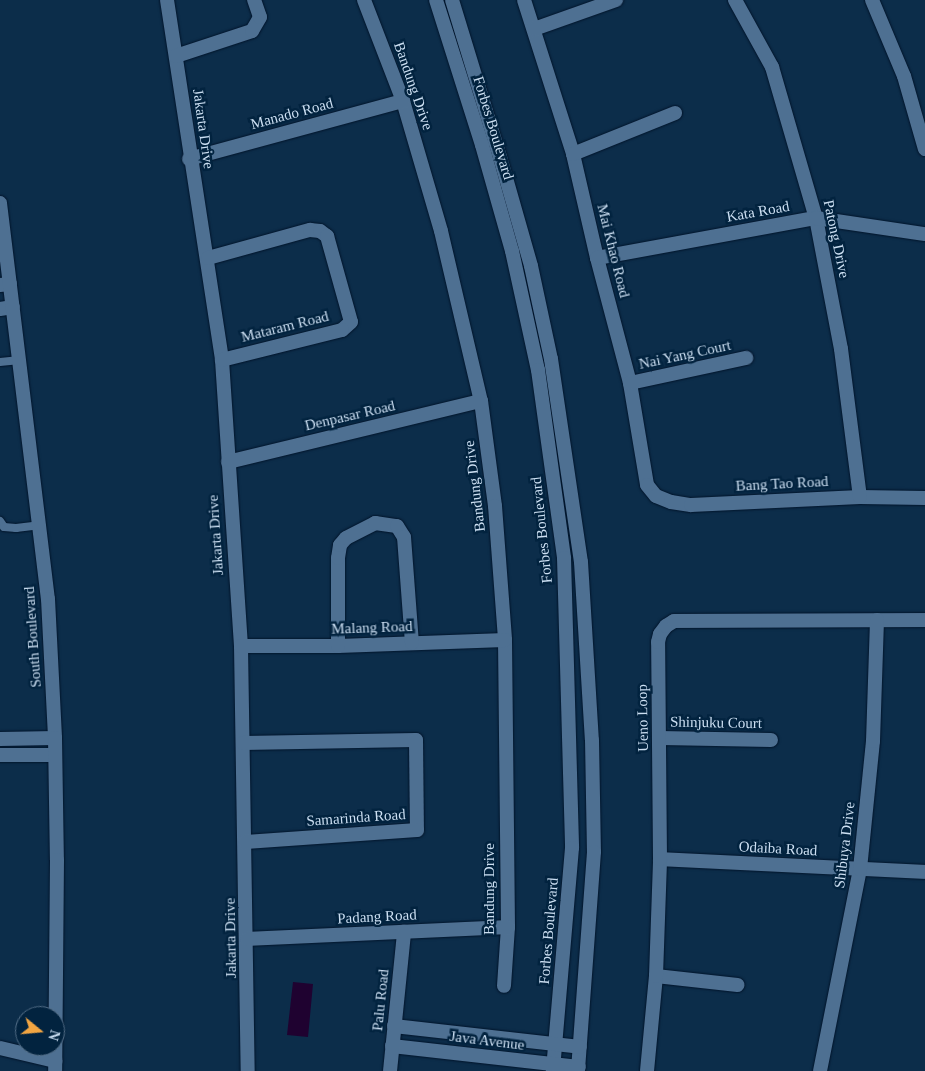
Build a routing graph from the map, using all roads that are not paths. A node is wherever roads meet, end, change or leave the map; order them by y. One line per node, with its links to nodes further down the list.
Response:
1 (167, 0): 11 (street, Jakarta Drive)
2 (254, 0): 11 (street)
3 (364, 0): 12 (street, Bandung Drive)
4 (436, 0): 60 (street, Forbes Boulevard)
5 (452, 0): 63 (street, Forbes Boulevard)
6 (524, 0): 10 (street, Mai Khao Road)
7 (616, 0): 10 (street)
8 (735, 0): 18 (street, Patong Drive)
9 (872, 0): 14 (street)
10 (534, 29): 15 (street, Mai Khao Road)
11 (176, 56): 16 (street, Jakarta Drive)
12 (403, 101): 16 (street, Manado Road); 29 (street, Bandung Drive)
13 (675, 113): 15 (street)
14 (925, 149)
15 (573, 154): 21 (street, Mai Khao Road)
16 (190, 159): 20 (street, Jakarta Drive)
17 (0, 203): 22 (street, South Boulevard)
18 (816, 218): 19 (street, Kata Road); 21 (street, Kata Road); 32 (street, Patong Drive)
19 (925, 234)
20 (208, 258): 26 (street, Jakarta Drive); 26 (street, Mataram Road)
21 (597, 258): 28 (street, Mai Khao Road)
22 (5, 284): 23 (street, South Boulevard)
23 (7, 308): 25 (street, South Boulevard)
24 (746, 358): 28 (street, Nai Yang Court)
25 (20, 360): 27 (lane); 35 (street, South Boulevard)
26 (222, 360): 30 (street, Jakarta Drive)
27 (0, 362)
28 (630, 383): 31 (street, Mai Khao Road)
29 (480, 401): 30 (street, Denpasar Road); 38 (street, Bandung Drive)
30 (228, 462): 40 (street, Jakarta Drive)
31 (647, 485): 32 (street, Bang Tao Road)
32 (860, 497): 33 (street, Bang Tao Road)
33 (925, 498)
34 (0, 521): 35 (lane)
35 (39, 526): 42 (street, South Boulevard)
36 (877, 620): 37 (street, Ueno Loop); 43 (street, Ueno Loop); 51 (street, Shibuya Drive)
37 (925, 620)
38 (504, 640): 39 (street, Malang Road); 53 (street, Bandung Drive)
39 (412, 643): 41 (street, Malang Road); 41 (street)
40 (241, 646): 41 (street, Malang Road); 46 (street, Jakarta Drive)
41 (338, 646)
42 (55, 738): 44 (street); 48 (street, South Boulevard)
43 (660, 738): 45 (street, Shinjuku Court); 50 (street, Ueno Loop)
44 (0, 739)
45 (771, 740)
46 (243, 743): 49 (street, Jakarta Drive); 49 (street, Samarinda Road)
47 (0, 755): 48 (street)
48 (55, 755): 64 (street, South Boulevard)
49 (245, 842): 55 (street, Jakarta Drive)
50 (660, 859): 51 (street, Odaiba Road); 56 (street, Ueno Loop)
51 (860, 869): 52 (street, Odaiba Road); 70 (street, Shibuya Drive)
52 (925, 872)
53 (508, 927): 54 (street, Padang Road); 58 (street, Bandung Drive)
54 (404, 932): 55 (street, Padang Road); 59 (street, Palu Road)
55 (247, 939): 67 (street, Jakarta Drive)
56 (656, 976): 57 (street); 69 (street, Ueno Loop)
57 (738, 984)
58 (504, 986)
59 (394, 1026): 60 (street, Java Avenue); 61 (street, Palu Road)
60 (556, 1045): 63 (street, Java Avenue); 65 (street, Forbes Boulevard)
61 (392, 1046): 65 (street, Java Avenue); 68 (street, Palu Road)
62 (0, 1048): 64 (street)
63 (580, 1048): 66 (street, Forbes Boulevard)
64 (55, 1066)
65 (554, 1068): 66 (street, Java Avenue)
66 (578, 1069)
67 (248, 1071)
68 (390, 1071)
69 (647, 1071)
70 (820, 1071)

